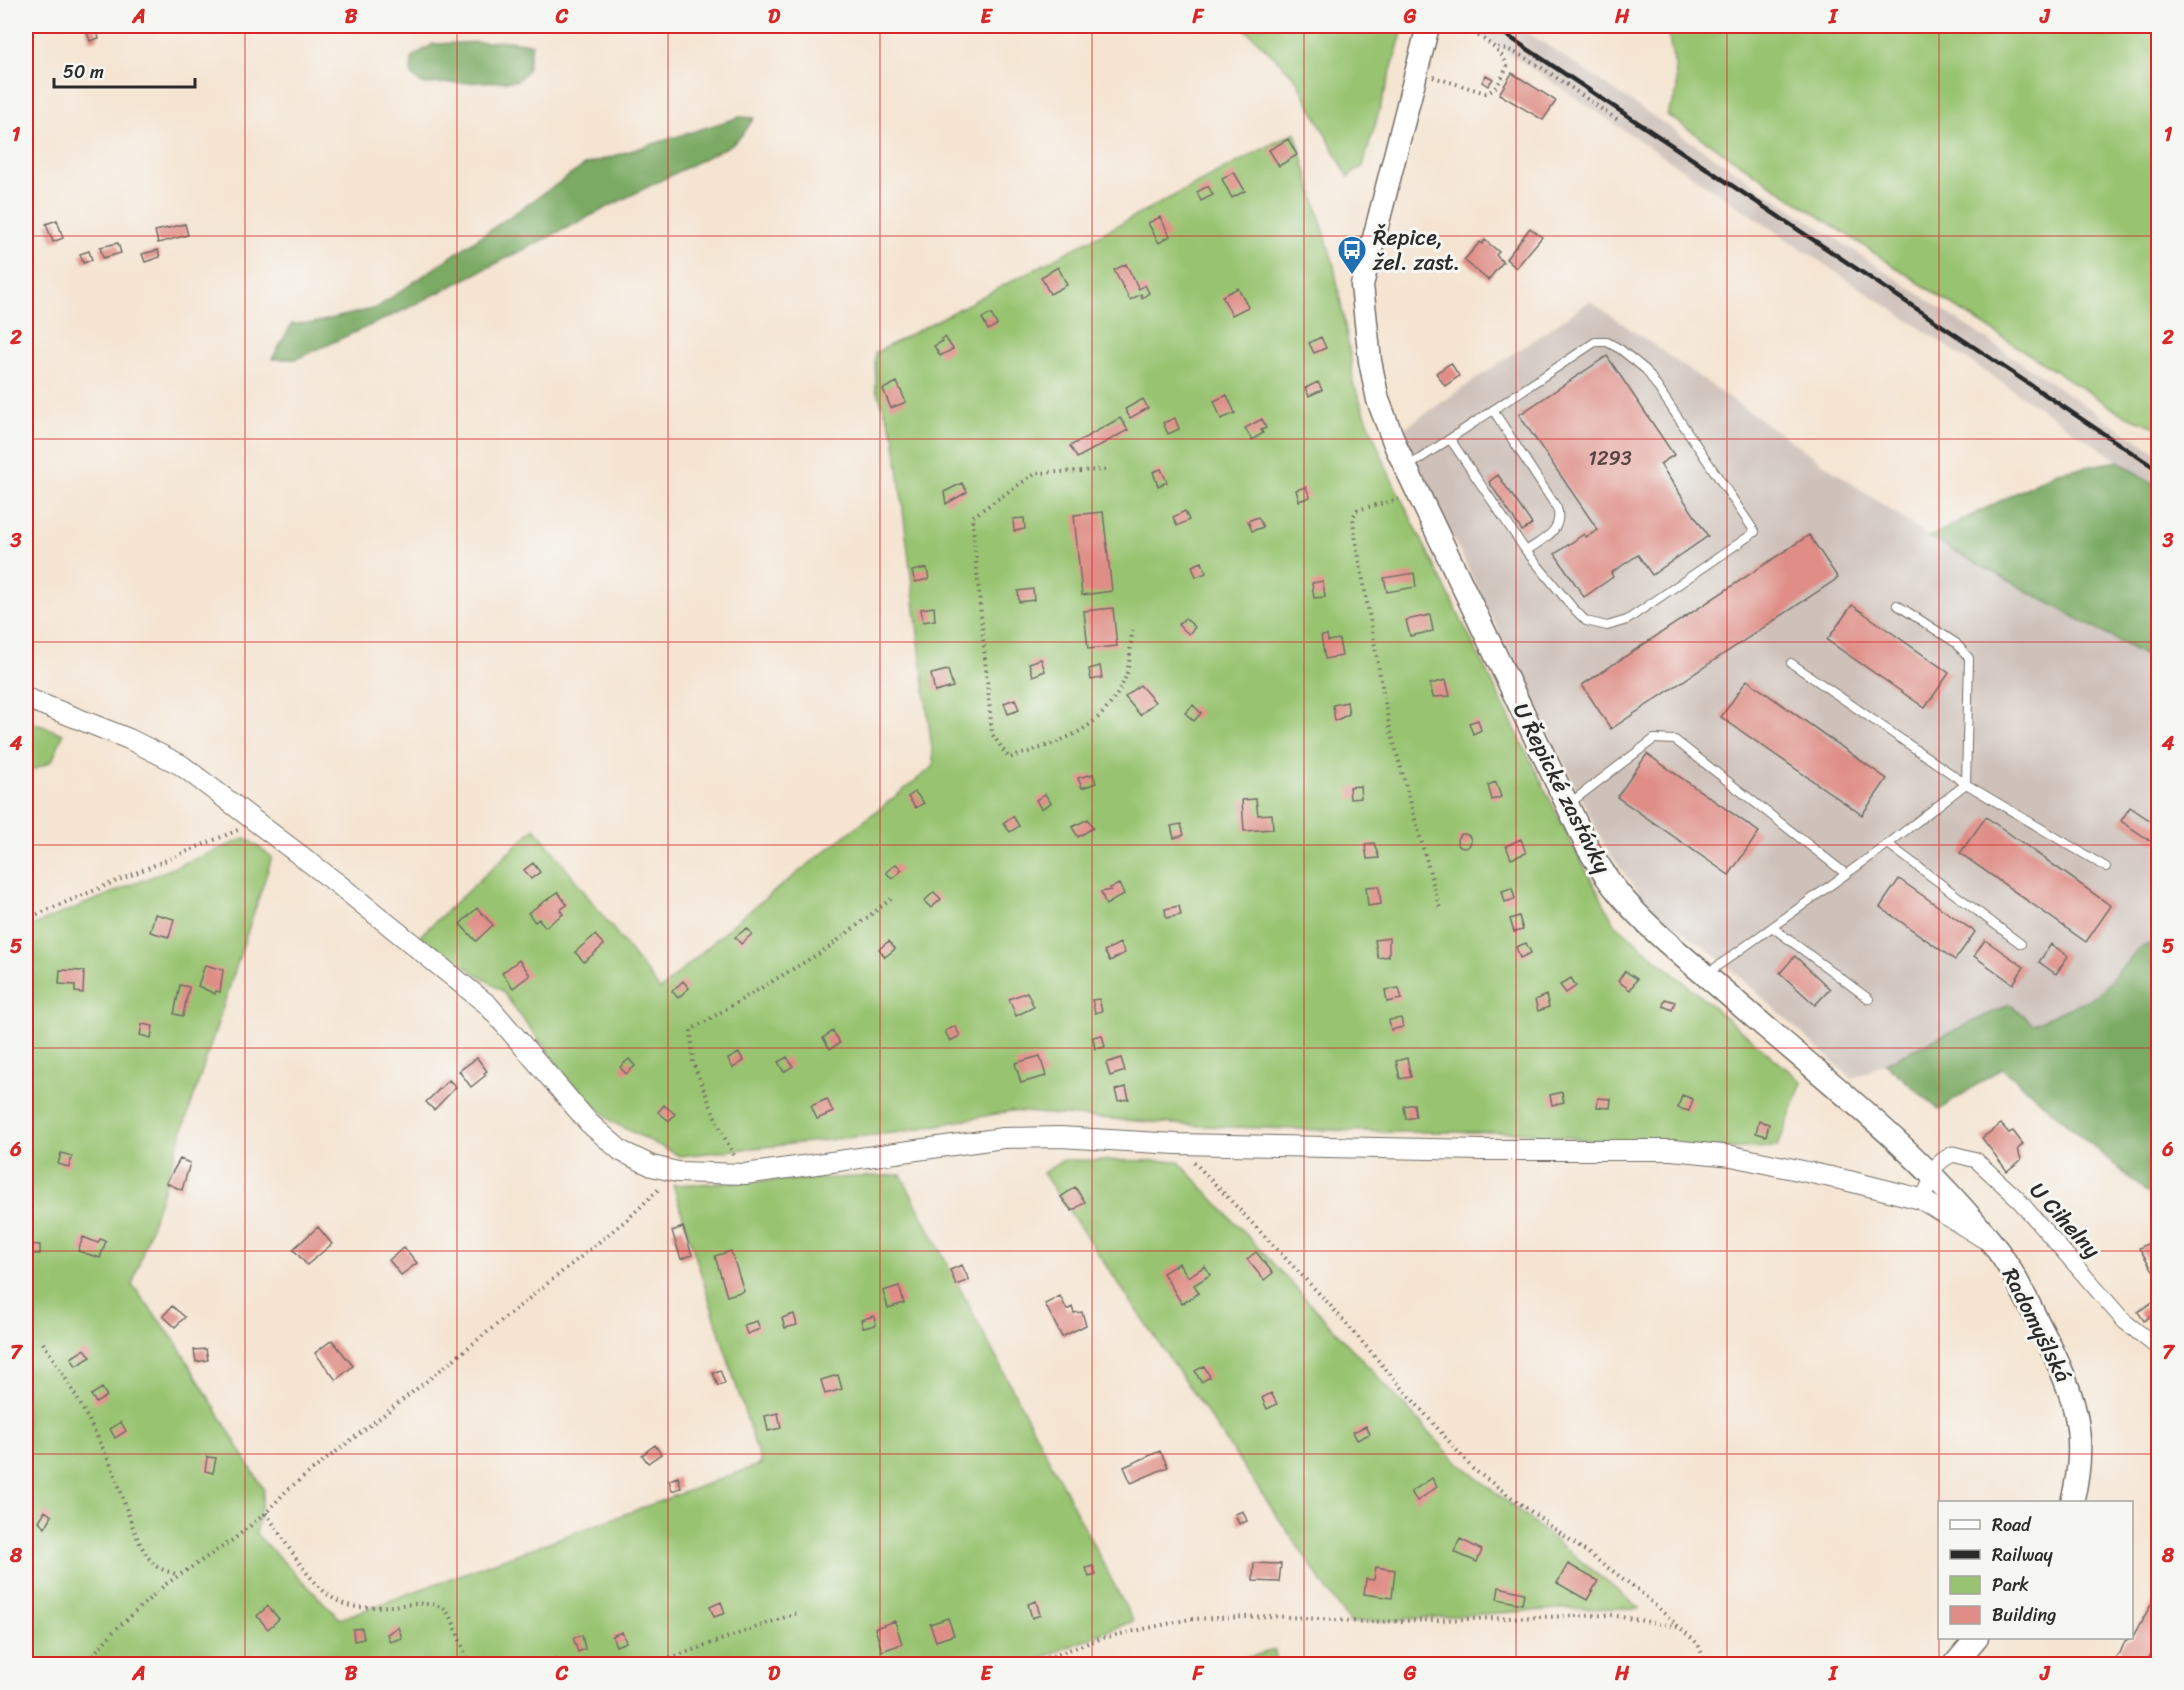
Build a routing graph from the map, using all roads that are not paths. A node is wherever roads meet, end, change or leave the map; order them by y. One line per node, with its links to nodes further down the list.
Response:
1 (1428, 26): 4 (main road, U Řepické zastávky)
2 (1493, 410): 3 (lane); 5 (lane); 5 (lane)
3 (1450, 439): 4 (lane); 5 (lane)
4 (1406, 469): 10 (main road, U Řepické zastávky)
5 (1526, 551)
6 (1897, 605): 9 (lane)
7 (1791, 663): 9 (lane)
8 (26, 698): 19 (street)
9 (1966, 784): 11 (lane); 12 (lane)
10 (1568, 805): 13 (lane); 16 (main road, U Řepické zastávky)
11 (1888, 844): 13 (lane); 15 (lane)
12 (2106, 867)
13 (1846, 874): 14 (lane)
14 (1772, 927): 16 (lane); 17 (lane)
15 (2021, 944)
16 (1705, 974): 18 (main road, U Řepické zastávky)
17 (1869, 999)
18 (1931, 1172): 19 (street); 20 (main road, Radomyšlská); 21 (street, U Cihelny)
19 (1921, 1199): 20 (street)
20 (1994, 1244): 22 (main road, Radomyšlská)
21 (2158, 1345)
22 (2072, 1501)
23 (1976, 1639): 24 (main road)
24 (1955, 1665)

